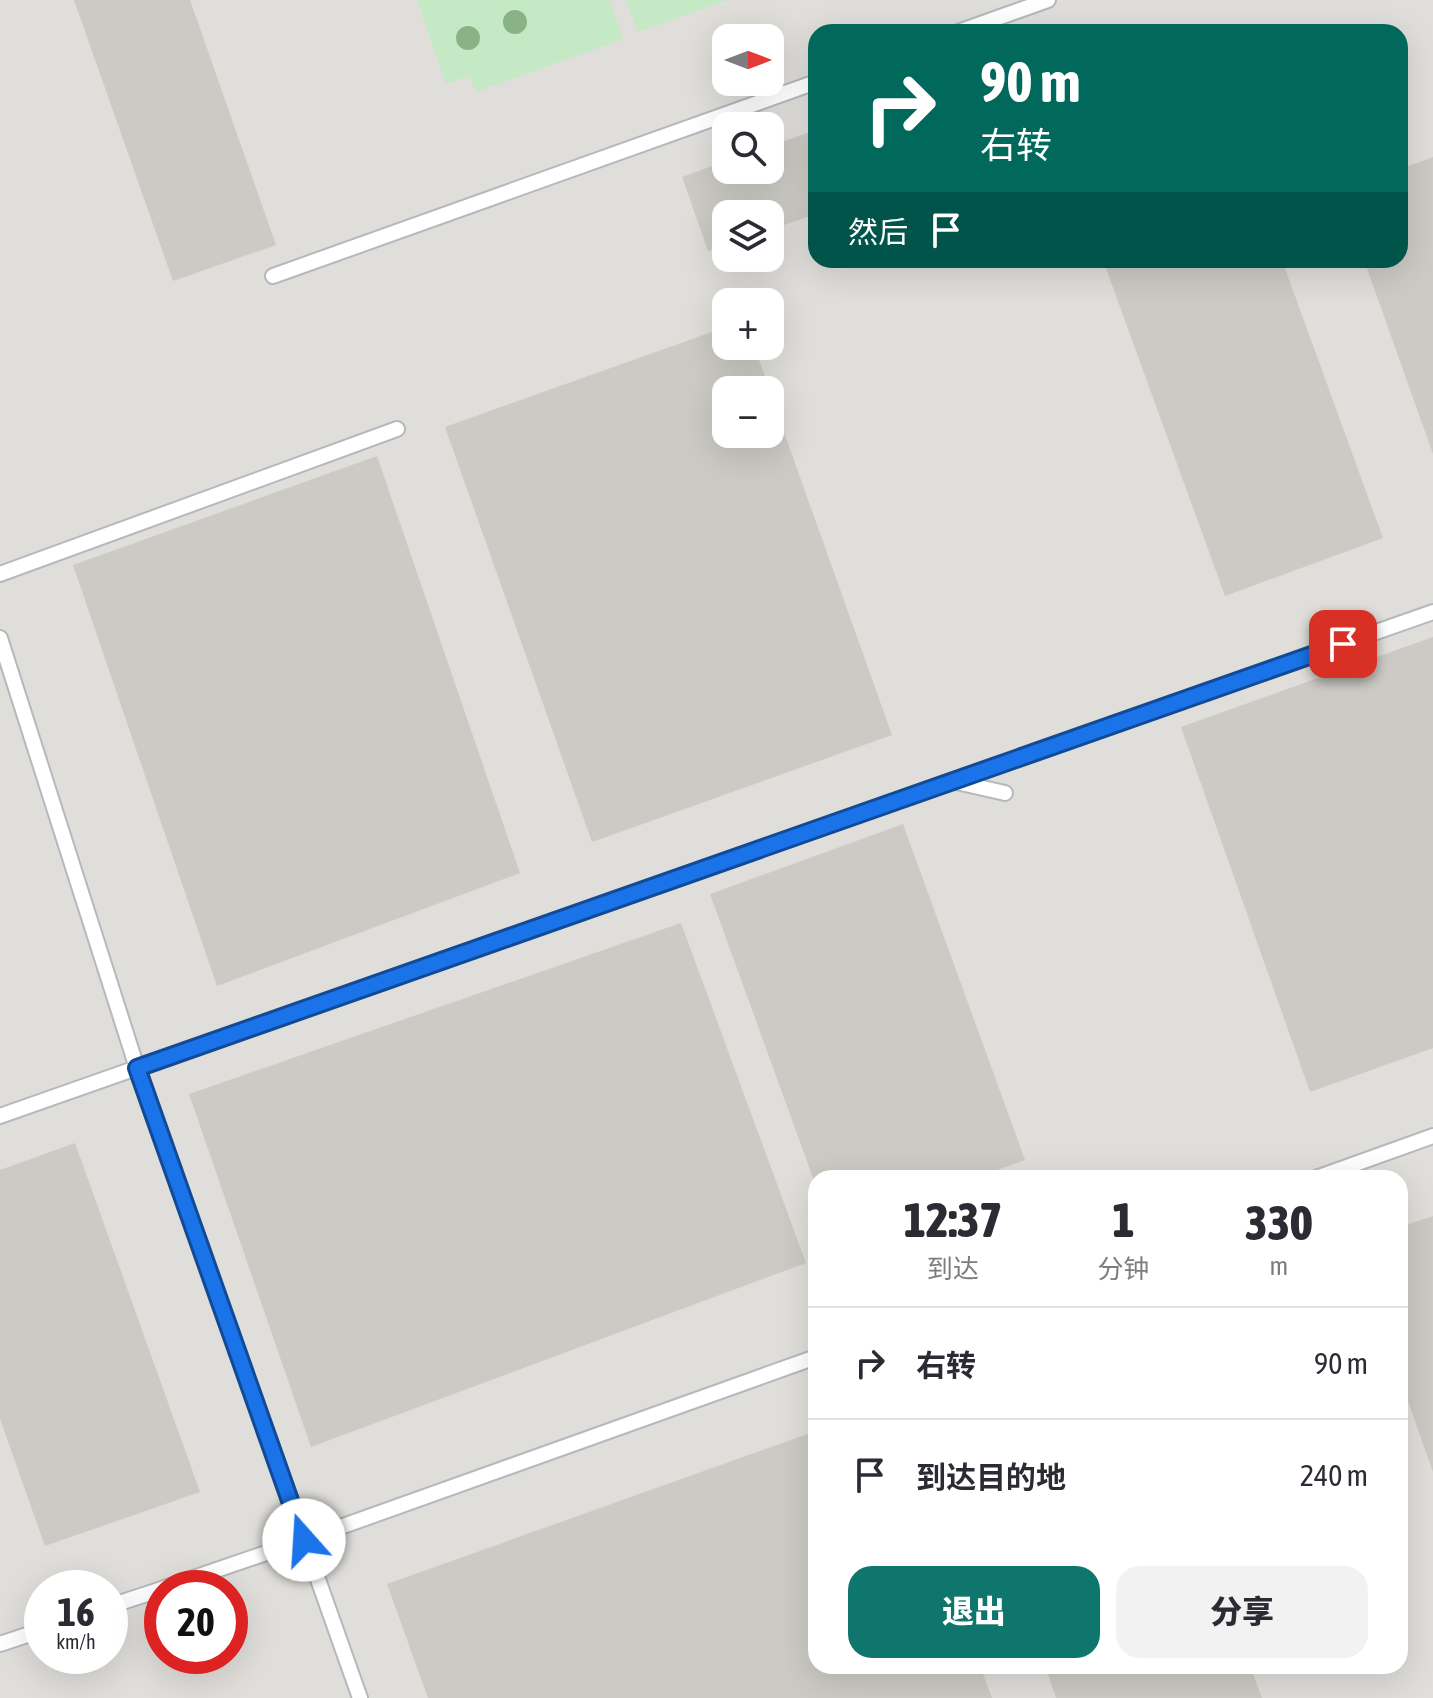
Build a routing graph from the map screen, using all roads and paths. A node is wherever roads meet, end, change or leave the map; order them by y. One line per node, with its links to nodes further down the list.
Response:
1 (1048, 0): 2 (lane)
2 (980, 24)
3 (808, 85): 4 (lane)
4 (273, 276)
5 (397, 429): 6 (lane)
6 (0, 574)
7 (1433, 612): 9 (lane)
8 (0, 638): 11 (lane)
9 (952, 781): 10 (lane); 11 (lane)
10 (1005, 793)
11 (137, 1068): 12 (lane); 16 (lane)
12 (0, 1116)
13 (1433, 1136): 14 (lane)
14 (1338, 1170)
15 (808, 1360): 16 (lane)
16 (304, 1540): 17 (lane); 20 (lane)
17 (216, 1570)
18 (24, 1636): 19 (lane)
19 (0, 1644)
20 (360, 1698)

